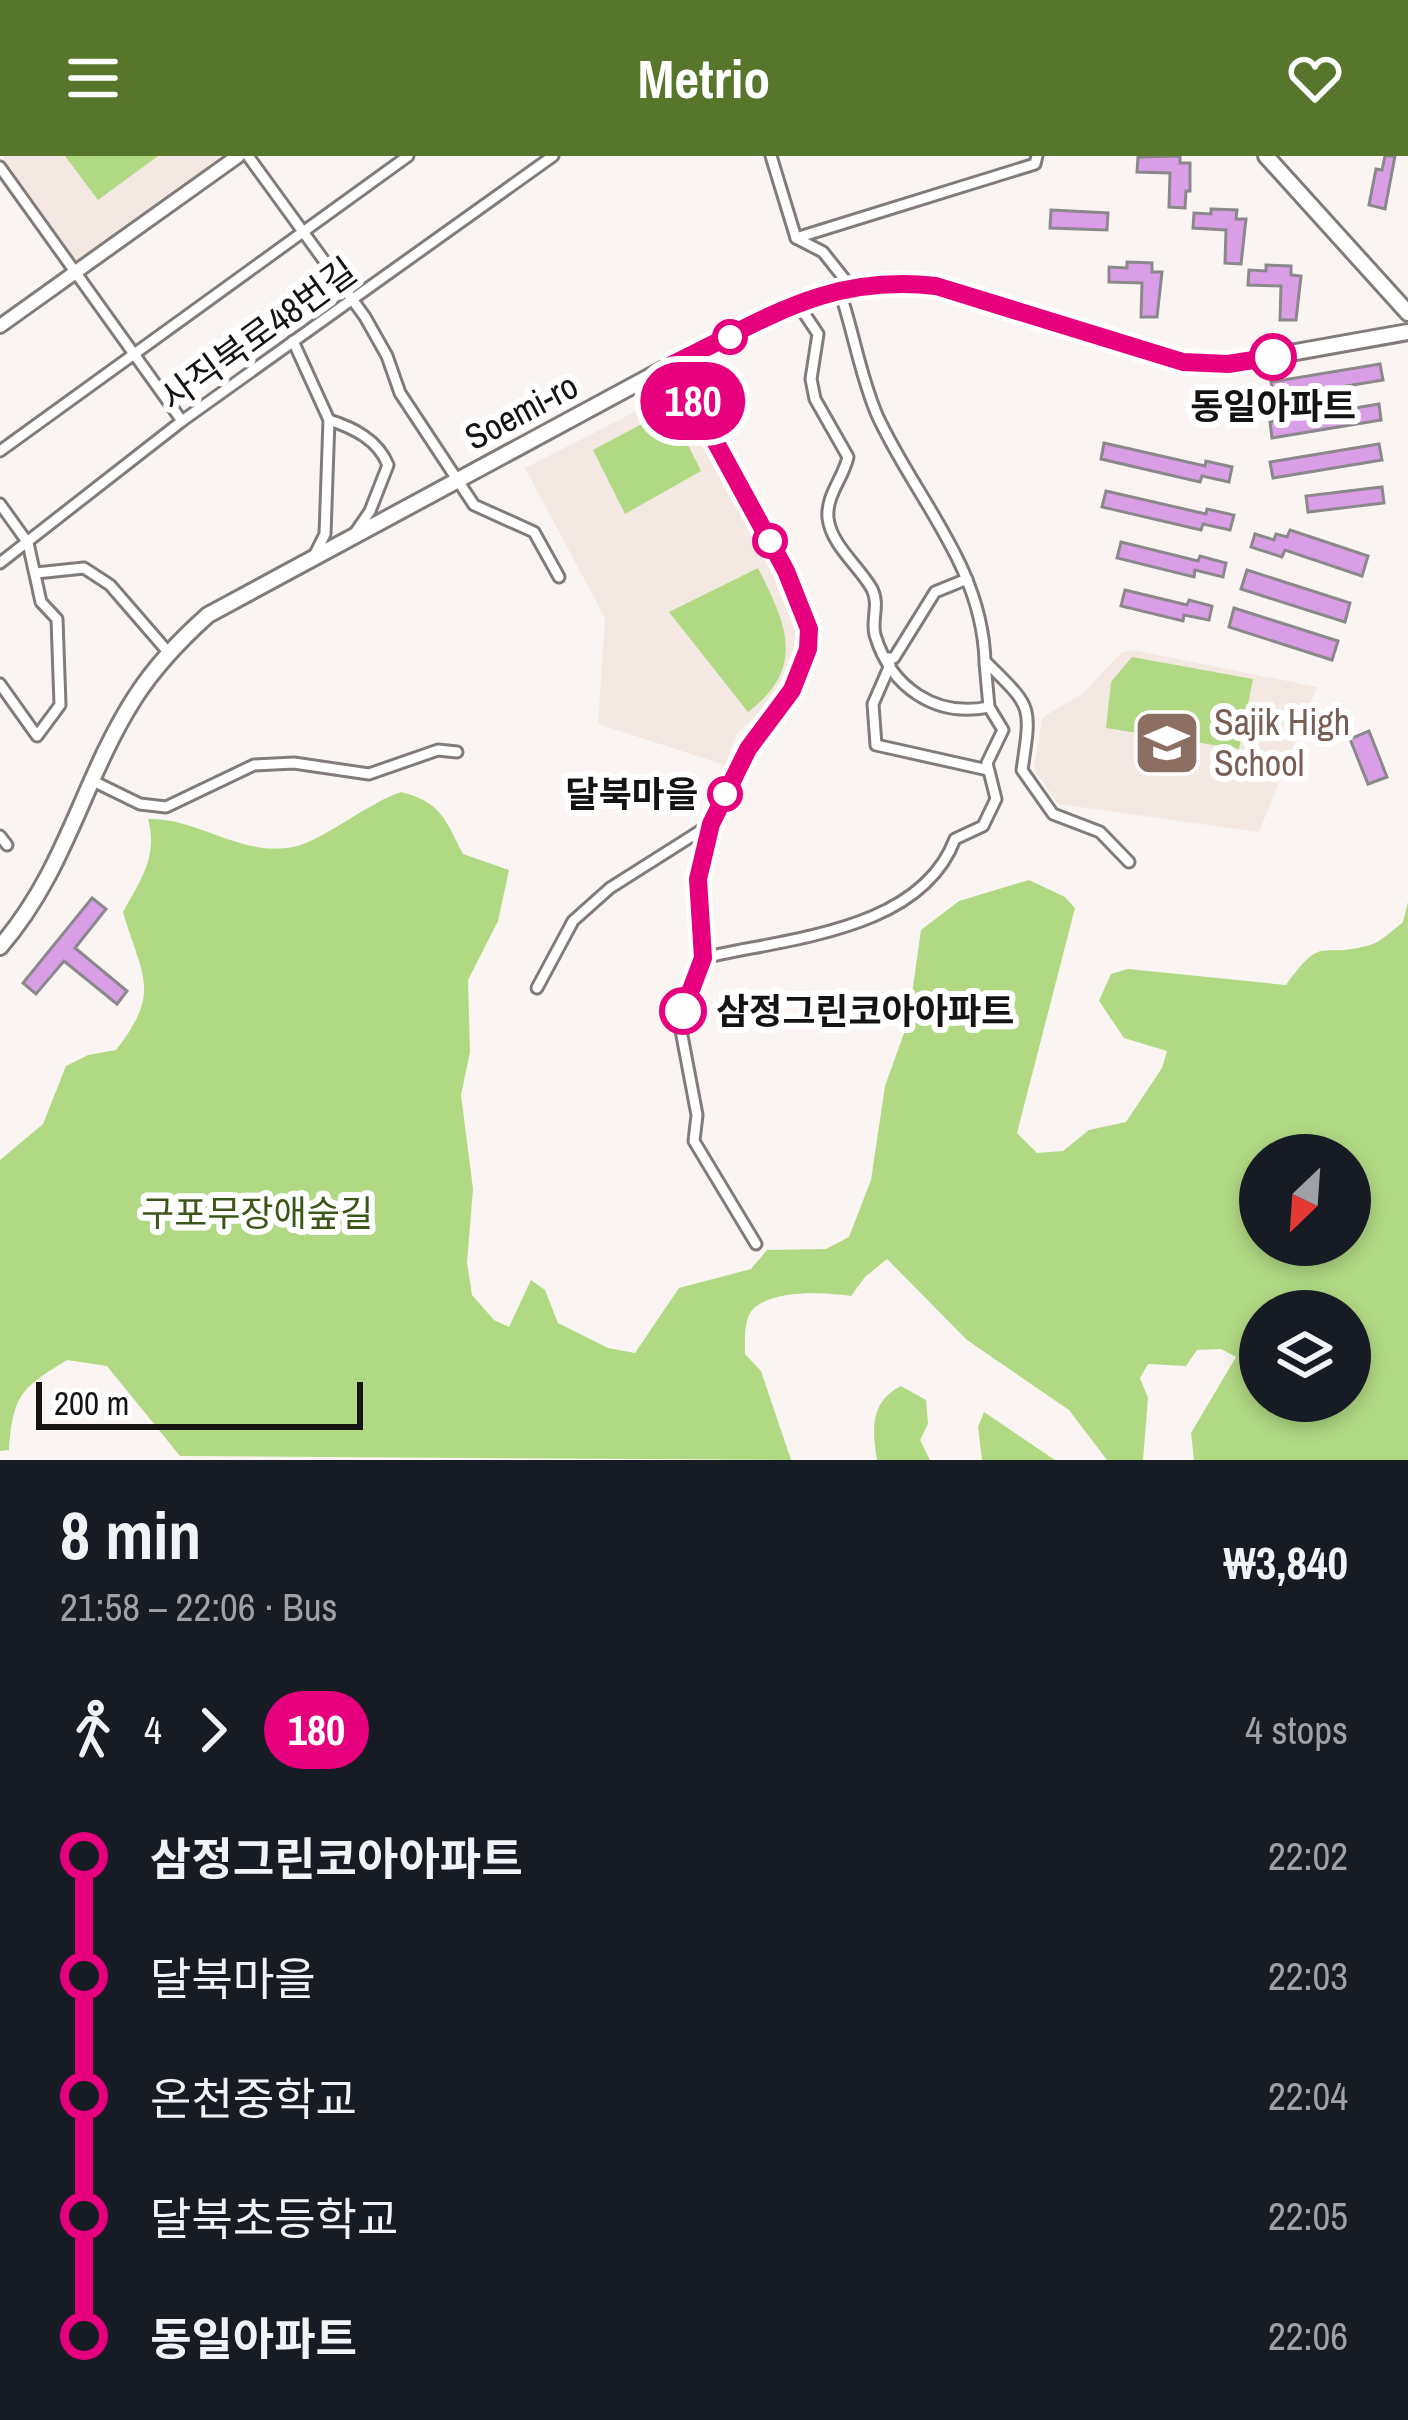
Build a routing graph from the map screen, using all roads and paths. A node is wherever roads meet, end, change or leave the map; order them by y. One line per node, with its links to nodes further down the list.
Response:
1 (238, 156): 11 (street)
2 (248, 156): 9 (street)
3 (408, 156): 9 (street)
4 (553, 156): 13 (street, 사직북로48번길)
5 (771, 156): 10 (street)
6 (1037, 156): 10 (street)
7 (1266, 156): 15 (main road)
8 (0, 167): 11 (street)
9 (303, 232): 13 (street); 19 (street)
10 (796, 238): 12 (street)
11 (75, 272): 16 (street); 19 (street)
12 (845, 287): 14 (main road, Soemi-ro); 17 (main road, Soemi-ro); 32 (street)
13 (352, 299): 18 (street, 사직북로48번길); 24 (street)
14 (798, 304): 20 (main road, Soemi-ro); 35 (street)
15 (1408, 313)
16 (0, 326)
17 (1408, 332)
18 (293, 340): 21 (street); 22 (street, 사직북로48번길)
19 (134, 354): 22 (street); 23 (street)
20 (673, 364): 24 (main road, Soemi-ro); 41 (street)
21 (329, 420): 26 (street); 28 (street)
22 (182, 421): 27 (street, 사직북로48번길)
23 (0, 451)
24 (458, 478): 26 (main road, Soemi-ro); 31 (street)
25 (0, 504): 27 (street)
26 (355, 533): 28 (main road, Soemi-ro)
27 (28, 543): 29 (street, 사직북로48번길); 30 (street)
28 (314, 556): 33 (main road, Soemi-ro)
29 (0, 563)
30 (37, 573): 33 (street); 36 (street)
31 (560, 577)
32 (967, 579): 34 (street); 35 (street)
33 (168, 652): 40 (main road, Soemi-ro)
34 (985, 661): 37 (street); 42 (street)
35 (889, 662): 37 (street); 39 (street)
36 (0, 684)
37 (989, 707): 39 (street)
38 (457, 752): 40 (street)
39 (988, 770): 44 (street)
40 (95, 782): 43 (main road, Soemi-ro)
41 (711, 824): 44 (street); 45 (street)
42 (1130, 862)
43 (0, 946)
44 (703, 958): 46 (street)
45 (537, 988)
46 (757, 1244)

